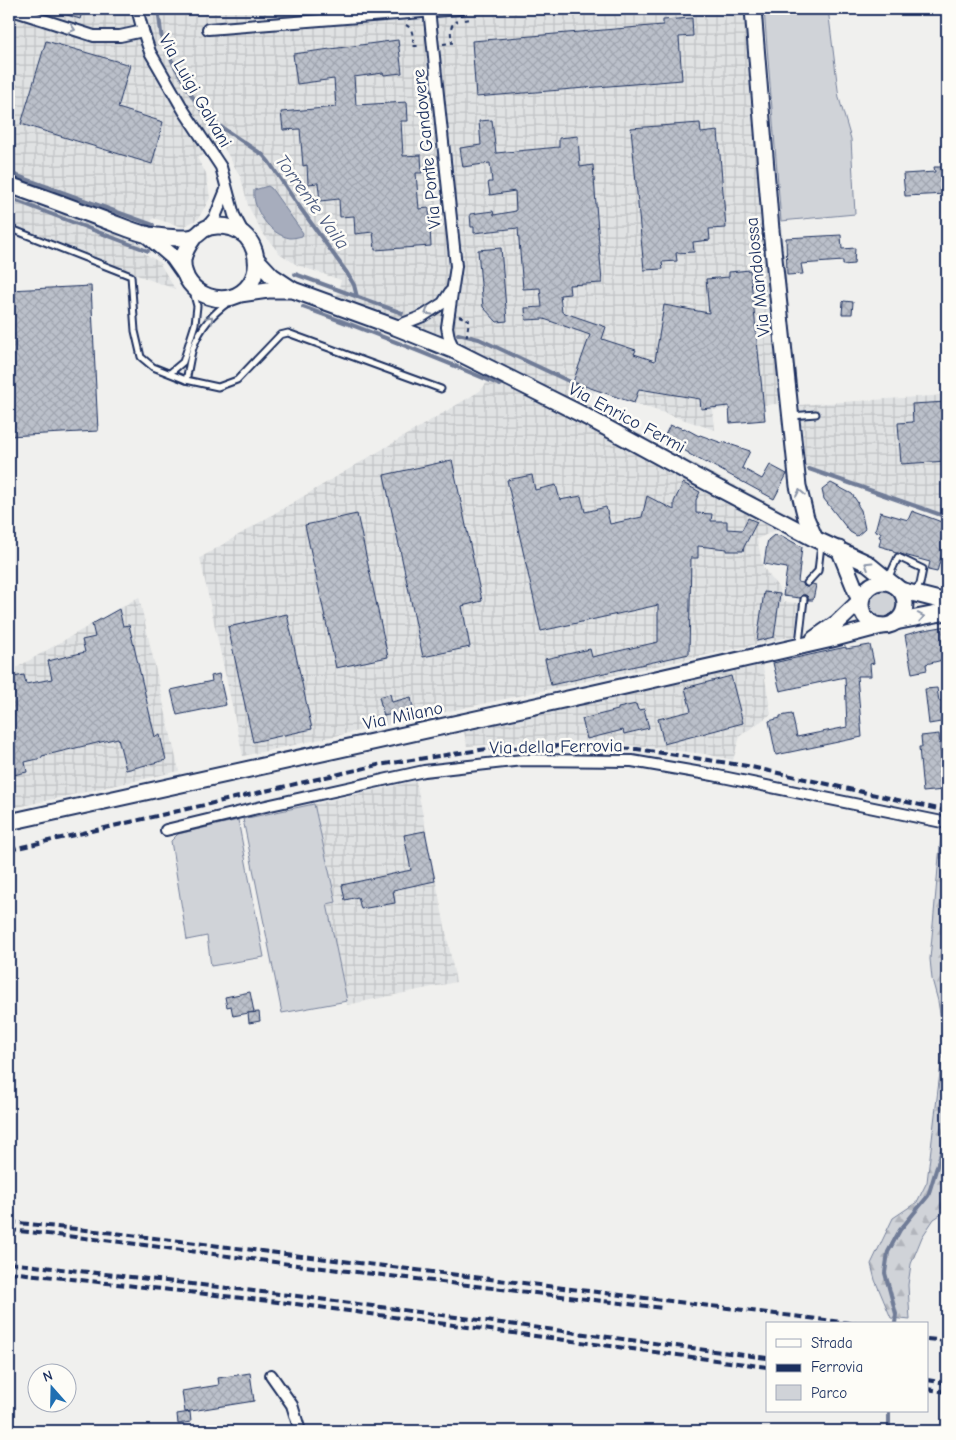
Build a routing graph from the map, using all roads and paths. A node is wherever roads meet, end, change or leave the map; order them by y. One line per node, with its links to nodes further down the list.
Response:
1 (137, 9): 9 (street, Via Luigi Galvani)
2 (460, 9): 5 (street)
3 (753, 9): 30 (main road, Via Mandolossa)
4 (9, 10): 9 (street, one-way to 9)
5 (429, 10): 8 (street); 20 (street, Via Ponte Gandovere)
6 (470, 14): 10 (path)
7 (402, 25): 11 (path)
8 (208, 29)
9 (143, 31): 13 (street, Via Luigi Galvani)
10 (442, 44)
11 (420, 46)
12 (9, 185): 16 (main road)
13 (226, 190): 15 (street); 17 (street, Via Luigi Galvani)
14 (9, 228): 26 (lane)
15 (199, 232): 16 (main road); 17 (main road); 19 (main road)
16 (146, 234): 19 (main road)
17 (245, 235): 18 (main road)
18 (257, 260): 21 (main road); 22 (main road)
19 (188, 280): 22 (main road); 26 (lane)
20 (454, 286): 24 (street, one-way to 24); 25 (street, Via Ponte Gandovere)
21 (293, 290): 22 (main road); 24 (main road, Via Enrico Fermi)
22 (240, 294): 27 (lane, one-way to 22)
23 (469, 320): 25 (path)
24 (395, 327): 25 (main road, Via Enrico Fermi)
25 (460, 347): 31 (main road, Via Enrico Fermi)
26 (170, 374): 27 (lane)
27 (186, 380): 28 (lane)
28 (441, 389)
29 (816, 414): 30 (lane)
30 (792, 423): 31 (main road, Via Mandolossa, one-way to 30)
31 (818, 541): 32 (main road, Via Enrico Fermi); 33 (lane)
32 (839, 549): 34 (main road, Via Enrico Fermi, one-way to 32); 36 (main road)
33 (807, 583)
34 (899, 587): 34 (lane); 36 (main road); 37 (main road); 39 (main road)
35 (804, 599): 40 (lane)
36 (860, 601): 39 (main road); 40 (main road, Via Milano)
37 (947, 602)
38 (947, 612): 39 (main road, Via Milano, one-way to 38)
39 (888, 624): 40 (main road, Via Milano)
40 (802, 645): 41 (main road, Via Milano)
41 (9, 822)
42 (947, 823): 43 (street, Via della Ferrovia)
43 (166, 830)
44 (271, 1375): 45 (street)
45 (300, 1431)

